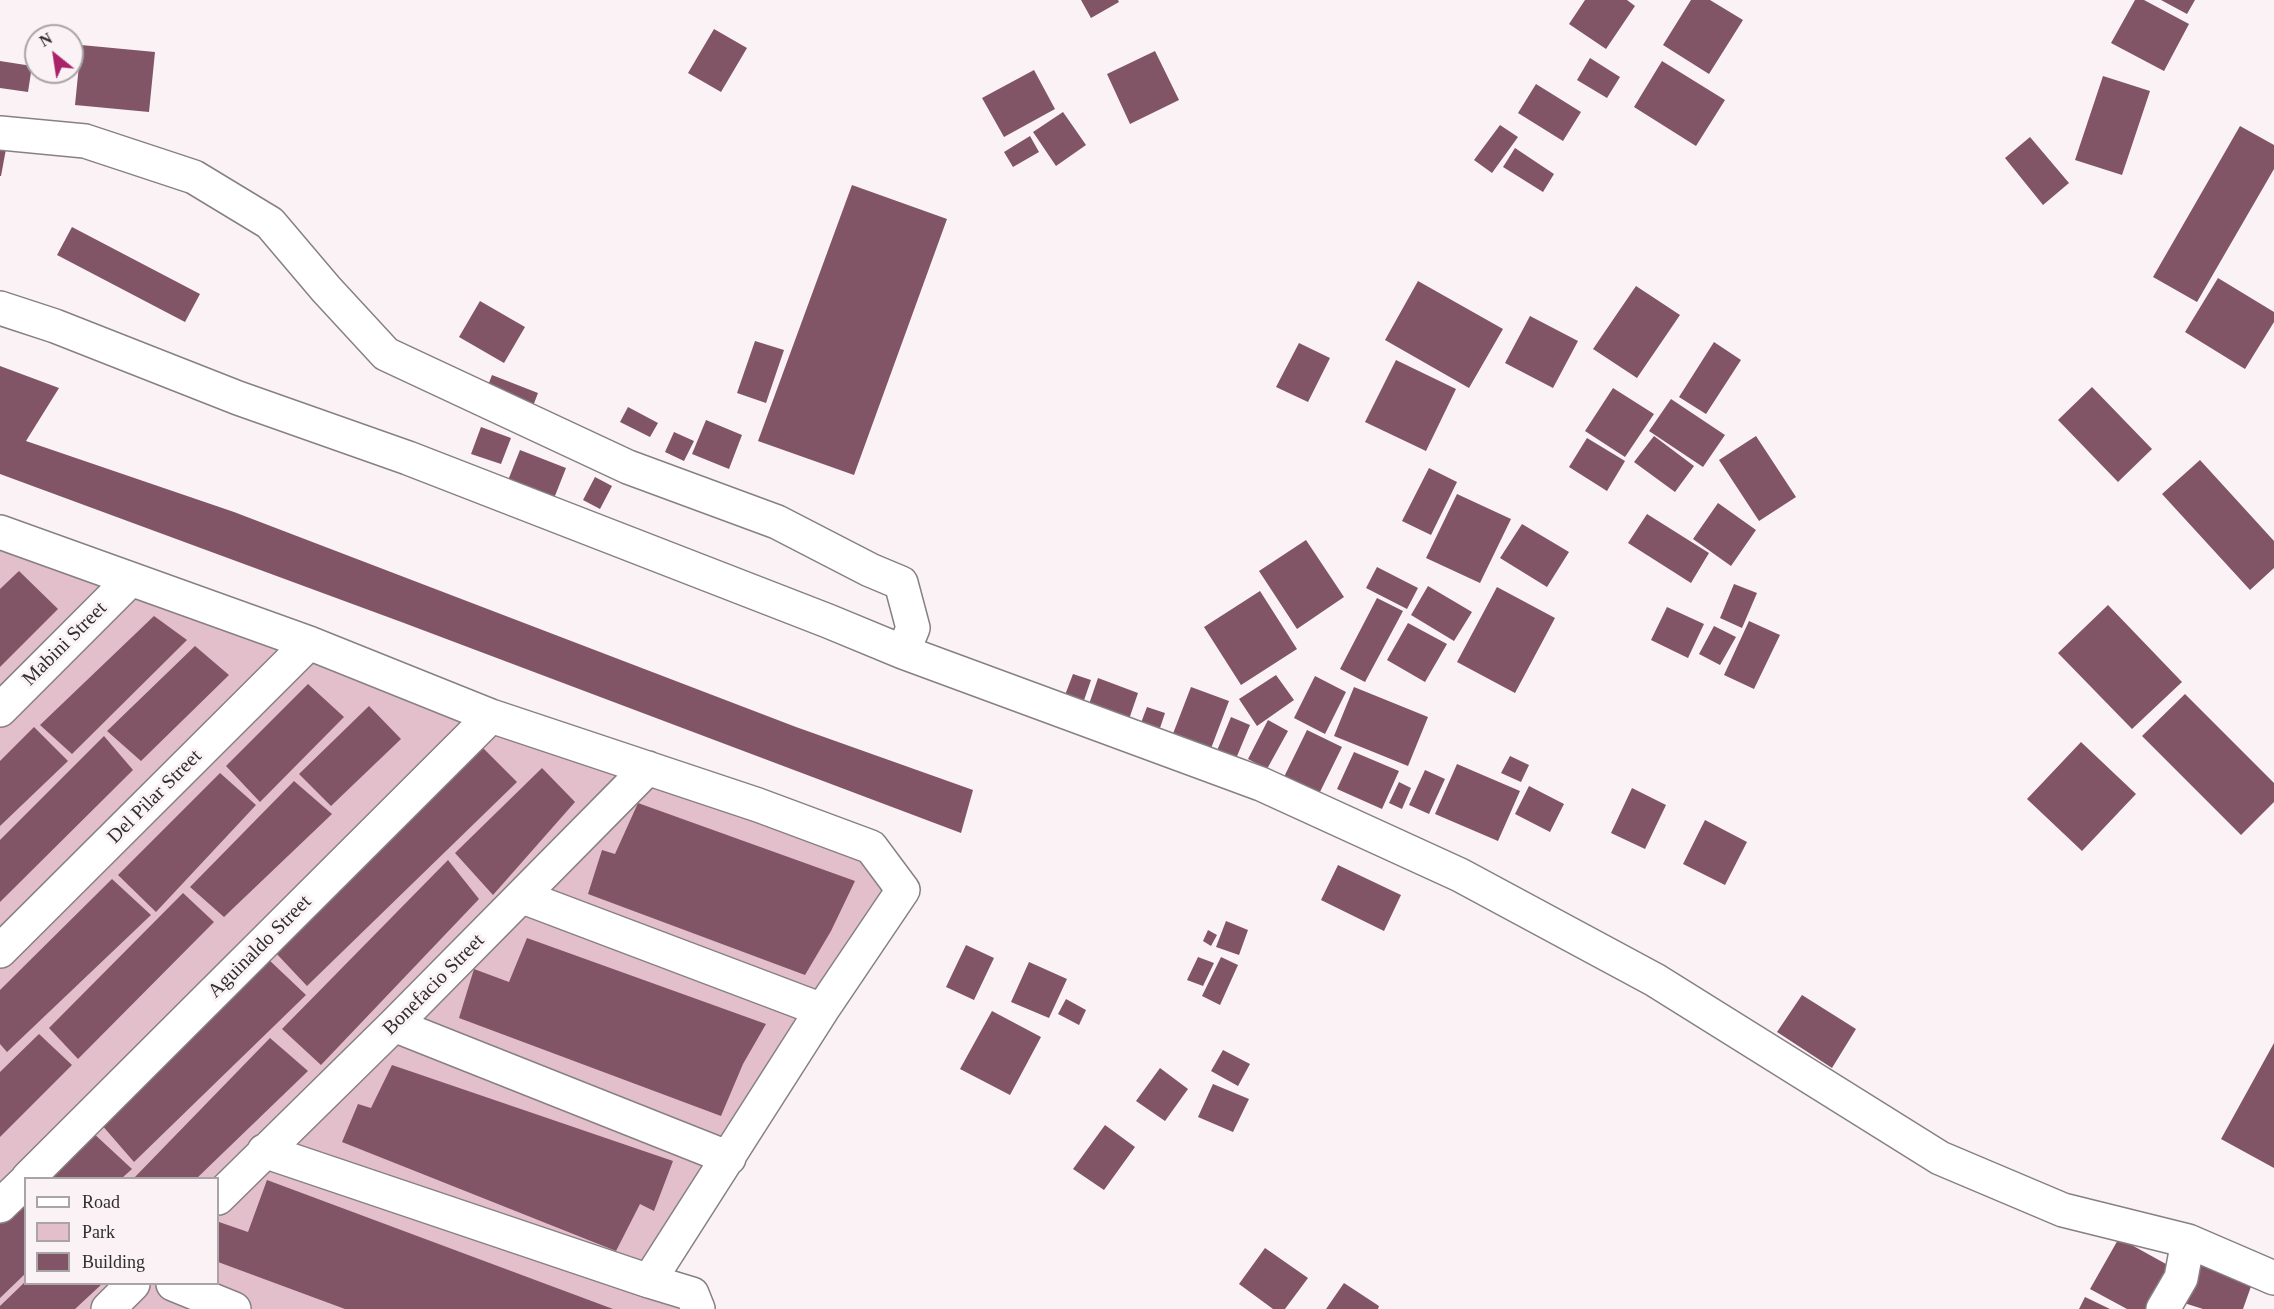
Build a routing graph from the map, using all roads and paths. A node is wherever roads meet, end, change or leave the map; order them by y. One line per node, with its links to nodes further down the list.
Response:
1 (0, 133): 6 (street)
2 (0, 308): 6 (street)
3 (0, 532): 4 (street)
4 (131, 579): 5 (street); 7 (street, Mabini Street)
5 (309, 643): 8 (street); 11 (street, Del Pilar Street)
6 (903, 652): 20 (street)
7 (0, 710)
8 (491, 716): 9 (street); 16 (street, Aguinaldo Street)
9 (648, 768): 10 (street, Bonefacio Street); 12 (street)
10 (523, 897): 12 (street); 13 (street, Bonefacio Street)
11 (0, 951)
12 (822, 1010): 15 (street)
13 (394, 1025): 14 (street, Bonefacio Street); 15 (street)
14 (264, 1151): 18 (street, Bonefacio Street); 22 (street)
15 (729, 1158): 22 (street)
16 (30, 1177)
17 (24, 1183): 19 (street, Aguinaldo Street)
18 (219, 1197)
19 (0, 1206)
20 (2188, 1241): 21 (street); 28 (street)
21 (2274, 1278)
22 (649, 1281): 27 (street)
23 (132, 1285): 25 (street)
24 (175, 1285): 26 (street)
25 (108, 1309)
26 (234, 1309)
27 (698, 1309)
28 (2163, 1309)

